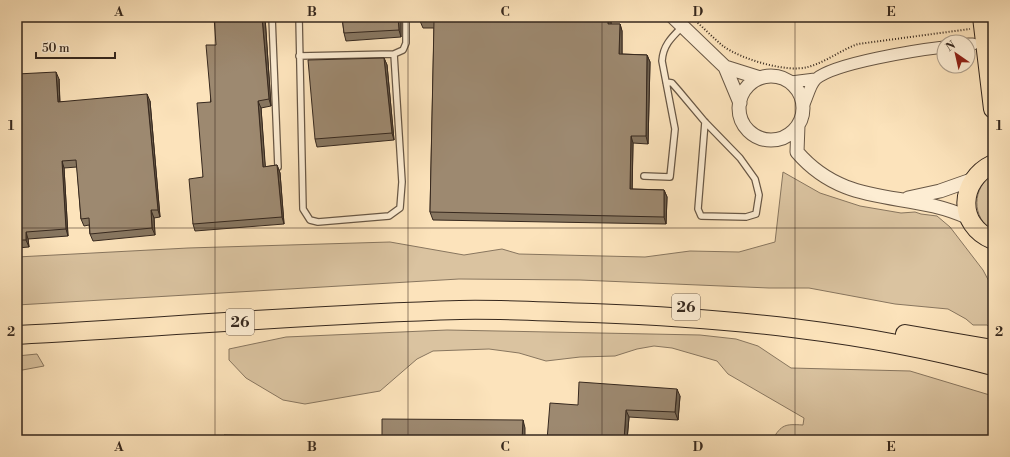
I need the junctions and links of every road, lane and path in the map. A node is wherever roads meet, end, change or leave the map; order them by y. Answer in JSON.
{"nodes":[{"id":1,"x":272,"y":17,"type":"edge"},
{"id":2,"x":299,"y":17,"type":"edge"},
{"id":3,"x":406,"y":17,"type":"edge"},
{"id":4,"x":673,"y":17,"type":"edge"},
{"id":5,"x":990,"y":17,"type":"edge"},
{"id":6,"x":687,"y":22,"type":"edge"},
{"id":7,"x":976,"y":23,"type":"edge"},
{"id":8,"x":936,"y":48,"type":"edge"},
{"id":9,"x":993,"y":49,"type":"edge"},
{"id":10,"x":394,"y":54,"type":"junction"},
{"id":11,"x":299,"y":56,"type":"junction"},
{"id":12,"x":725,"y":67,"type":"junction"},
{"id":13,"x":760,"y":78,"type":"junction"},
{"id":14,"x":815,"y":79,"type":"junction"},
{"id":15,"x":666,"y":82,"type":"junction"},
{"id":16,"x":791,"y":82,"type":"junction"},
{"id":17,"x":740,"y":103,"type":"junction"},
{"id":18,"x":804,"y":106,"type":"junction"},
{"id":19,"x":993,"y":109,"type":"edge"},
{"id":20,"x":705,"y":122,"type":"junction"},
{"id":21,"x":798,"y":125,"type":"junction"},
{"id":22,"x":767,"y":140,"type":"junction"},
{"id":23,"x":797,"y":152,"type":"junction"},
{"id":24,"x":993,"y":163,"type":"edge"},
{"id":25,"x":278,"y":167,"type":"edge"},
{"id":26,"x":644,"y":176,"type":"dead end"},
{"id":27,"x":974,"y":179,"type":"junction"},
{"id":28,"x":900,"y":200,"type":"junction"},
{"id":29,"x":969,"y":218,"type":"junction"},
{"id":30,"x":987,"y":237,"type":"edge"},
{"id":31,"x":993,"y":254,"type":"edge"},
{"id":32,"x":17,"y":326,"type":"edge"},
{"id":33,"x":17,"y":336,"type":"edge"},
{"id":34,"x":993,"y":349,"type":"edge"},
{"id":35,"x":993,"y":366,"type":"edge"}],
"edges":[{"from":1,"to":25,"type":"lane"},
{"from":2,"to":11,"type":"lane"},
{"from":3,"to":10,"type":"lane"},
{"from":4,"to":6,"type":"street"},
{"from":5,"to":9,"type":"highway"},
{"from":6,"to":7,"type":"path"},
{"from":6,"to":12,"type":"street"},
{"from":6,"to":15,"type":"lane"},
{"from":7,"to":19,"type":"highway"},
{"from":8,"to":14,"type":"street"},
{"from":10,"to":11,"type":"lane"},
{"from":10,"to":11,"type":"lane"},
{"from":12,"to":13,"type":"street"},
{"from":12,"to":17,"type":"street"},
{"from":13,"to":16,"type":"street"},
{"from":13,"to":17,"type":"street"},
{"from":14,"to":16,"type":"street"},
{"from":14,"to":18,"type":"street"},
{"from":15,"to":20,"type":"lane"},
{"from":15,"to":26,"type":"lane"},
{"from":16,"to":18,"type":"street"},
{"from":17,"to":22,"type":"street"},
{"from":18,"to":21,"type":"street"},
{"from":20,"to":20,"type":"lane"},
{"from":21,"to":22,"type":"street"},
{"from":21,"to":23,"type":"street"},
{"from":22,"to":23,"type":"street"},
{"from":23,"to":28,"type":"street"},
{"from":24,"to":27,"type":"highway"},
{"from":27,"to":28,"type":"street"},
{"from":27,"to":29,"type":"highway"},
{"from":28,"to":29,"type":"street"},
{"from":29,"to":30,"type":"highway"},
{"from":30,"to":31,"type":"highway"},
{"from":32,"to":34,"type":"highway","number":"26"},
{"from":33,"to":35,"type":"highway","number":"26"}]}
